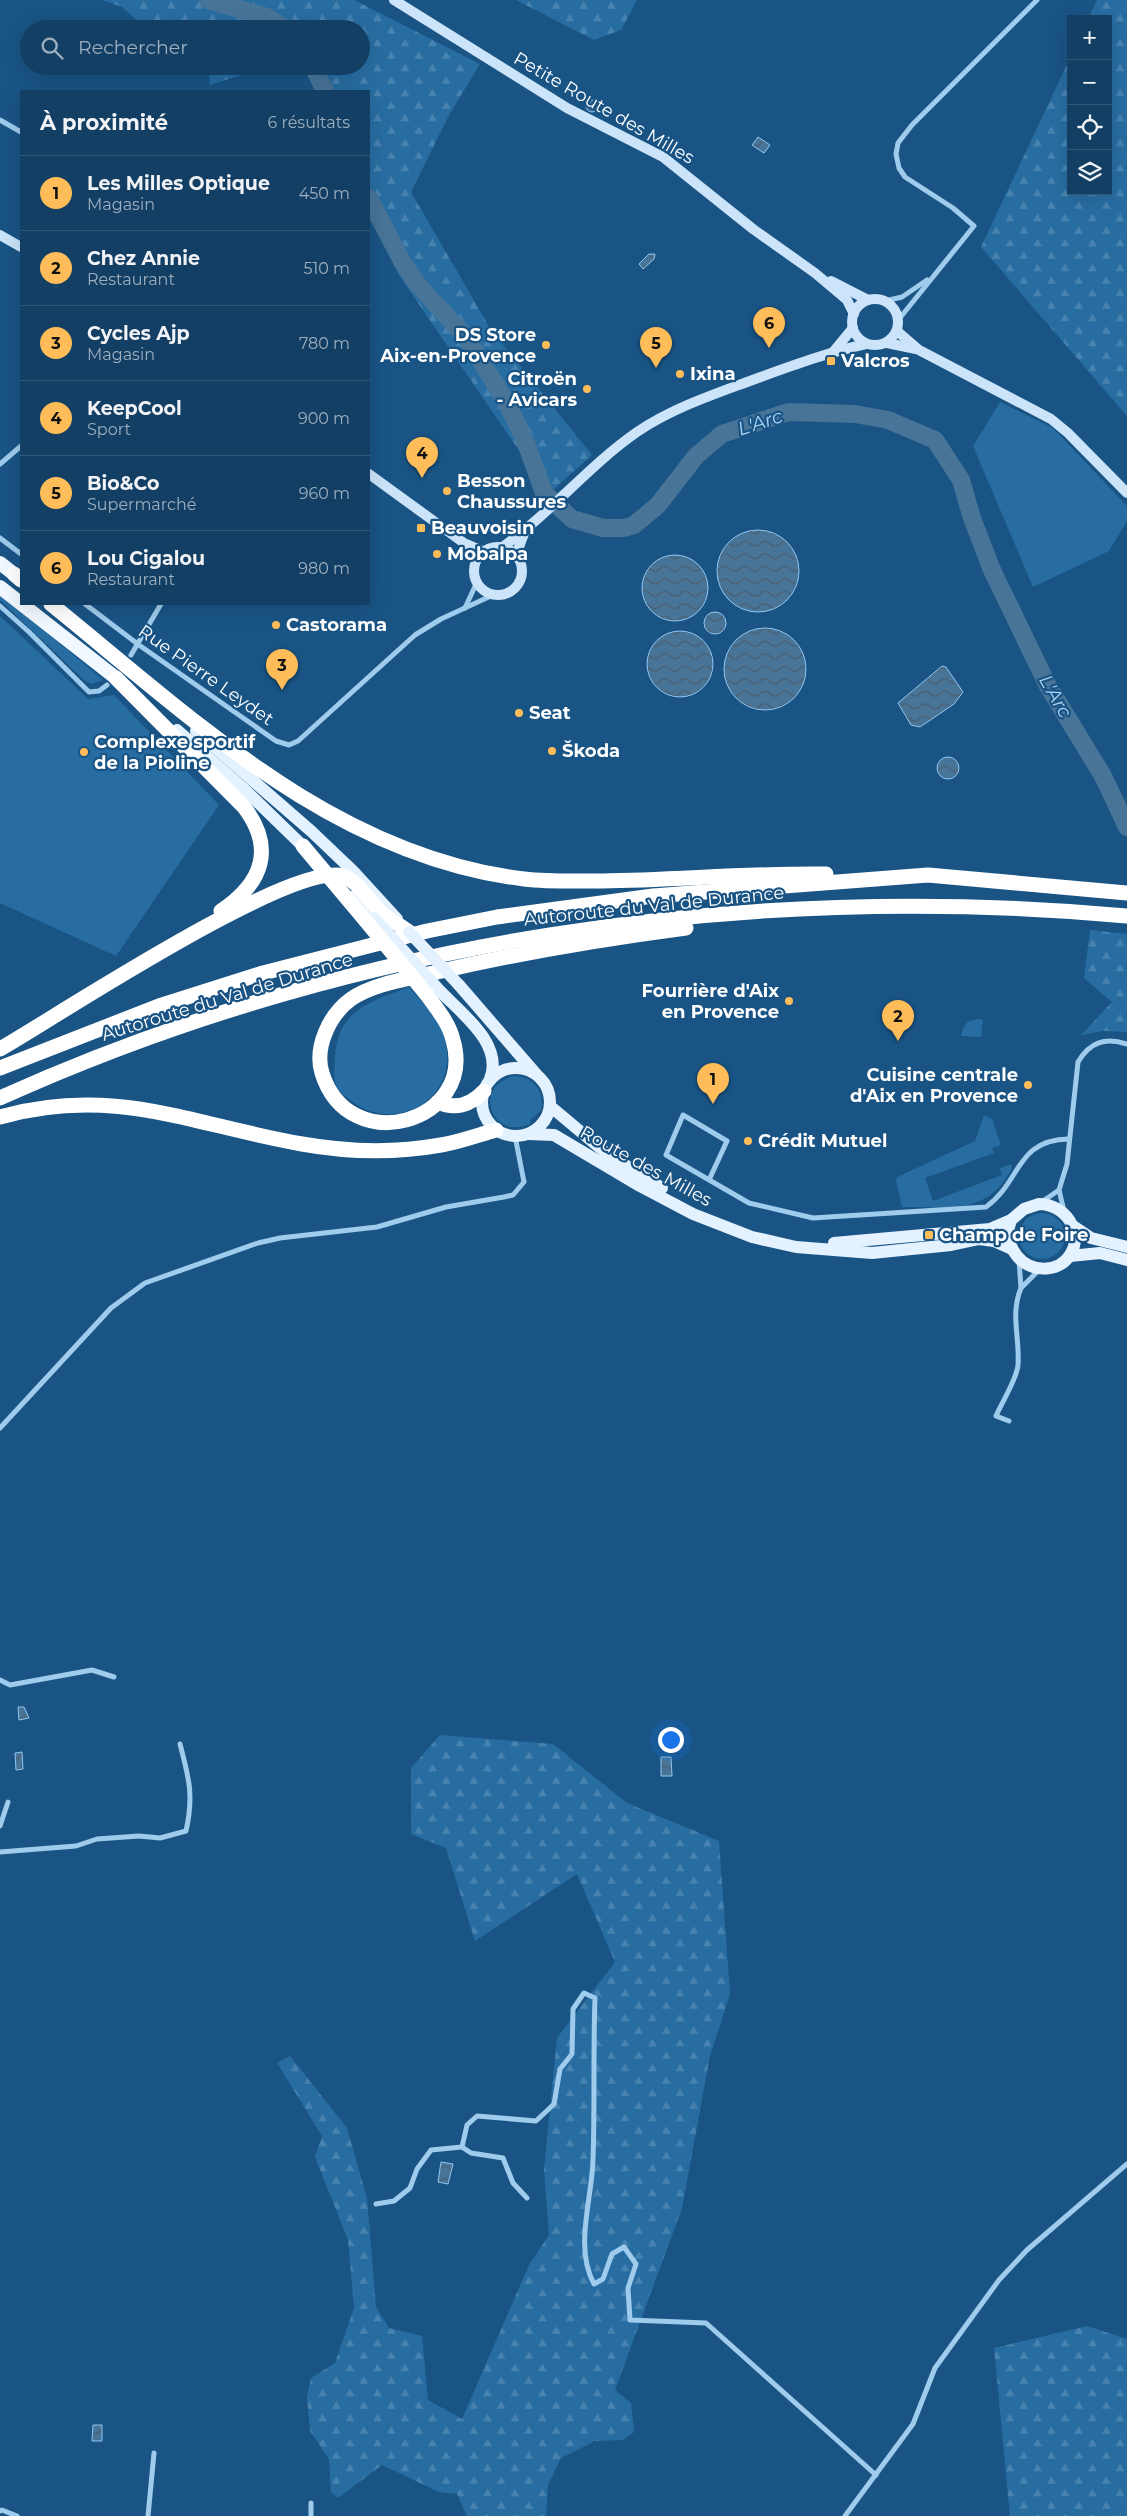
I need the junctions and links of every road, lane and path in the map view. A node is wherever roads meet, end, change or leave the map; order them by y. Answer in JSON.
{"nodes":[{"id":1,"x":394,"y":0,"type":"edge"},
{"id":2,"x":1037,"y":0,"type":"edge"},
{"id":3,"x":0,"y":120,"type":"edge"},
{"id":4,"x":20,"y":131,"type":"edge"},
{"id":5,"x":0,"y":235,"type":"edge"},
{"id":6,"x":20,"y":245,"type":"edge"},
{"id":7,"x":815,"y":273,"type":"junction"},
{"id":8,"x":934,"y":275,"type":"junction"},
{"id":9,"x":868,"y":300,"type":"junction"},
{"id":10,"x":885,"y":301,"type":"junction"},
{"id":11,"x":854,"y":314,"type":"junction"},
{"id":12,"x":899,"y":319,"type":"junction"},
{"id":13,"x":853,"y":328,"type":"junction"},
{"id":14,"x":897,"y":331,"type":"junction"},
{"id":15,"x":887,"y":342,"type":"junction"},
{"id":16,"x":866,"y":344,"type":"junction"},
{"id":17,"x":919,"y":350,"type":"junction"},
{"id":18,"x":834,"y":351,"type":"junction"},
{"id":19,"x":20,"y":447,"type":"edge"},
{"id":20,"x":0,"y":464,"type":"edge"},
{"id":21,"x":370,"y":475,"type":"edge"},
{"id":22,"x":1127,"y":493,"type":"edge"},
{"id":23,"x":527,"y":529,"type":"junction"},
{"id":24,"x":0,"y":538,"type":"edge"},
{"id":25,"x":464,"y":543,"type":"junction"},
{"id":26,"x":501,"y":548,"type":"junction"},
{"id":27,"x":484,"y":552,"type":"junction"},
{"id":28,"x":20,"y":553,"type":"edge"},
{"id":29,"x":518,"y":558,"type":"junction"},
{"id":30,"x":0,"y":563,"type":"edge"},
{"id":31,"x":475,"y":566,"type":"junction"},
{"id":32,"x":19,"y":578,"type":"edge"},
{"id":33,"x":477,"y":582,"type":"junction"},
{"id":34,"x":0,"y":587,"type":"edge"},
{"id":35,"x":493,"y":595,"type":"junction"},
{"id":36,"x":20,"y":604,"type":"edge"},
{"id":37,"x":21,"y":605,"type":"edge"},
{"id":38,"x":51,"y":605,"type":"edge"},
{"id":39,"x":51,"y":605,"type":"edge"},
{"id":40,"x":86,"y":605,"type":"edge"},
{"id":41,"x":160,"y":605,"type":"edge"},
{"id":42,"x":0,"y":606,"type":"edge"},
{"id":43,"x":464,"y":609,"type":"junction"},
{"id":44,"x":139,"y":645,"type":"junction"},
{"id":45,"x":131,"y":655,"type":"dead end"},
{"id":46,"x":111,"y":682,"type":"junction"},
{"id":47,"x":303,"y":846,"type":"joint"},
{"id":48,"x":331,"y":875,"type":"junction"},
{"id":49,"x":928,"y":875,"type":"junction"},
{"id":50,"x":1127,"y":892,"type":"edge"},
{"id":51,"x":876,"y":907,"type":"junction"},
{"id":52,"x":378,"y":916,"type":"junction"},
{"id":53,"x":1127,"y":916,"type":"edge"},
{"id":54,"x":409,"y":932,"type":"joint"},
{"id":55,"x":162,"y":950,"type":"junction"},
{"id":56,"x":433,"y":993,"type":"junction"},
{"id":57,"x":1127,"y":1044,"type":"edge"},
{"id":58,"x":0,"y":1049,"type":"edge"},
{"id":59,"x":0,"y":1068,"type":"edge"},
{"id":60,"x":538,"y":1076,"type":"junction"},
{"id":61,"x":487,"y":1085,"type":"junction"},
{"id":62,"x":0,"y":1098,"type":"edge"},
{"id":63,"x":438,"y":1102,"type":"junction"},
{"id":64,"x":550,"y":1106,"type":"junction"},
{"id":65,"x":0,"y":1116,"type":"edge"},
{"id":66,"x":496,"y":1130,"type":"junction"},
{"id":67,"x":528,"y":1134,"type":"junction"},
{"id":68,"x":515,"y":1136,"type":"junction"},
{"id":69,"x":1069,"y":1140,"type":"junction"},
{"id":70,"x":708,"y":1180,"type":"junction"},
{"id":71,"x":1059,"y":1190,"type":"junction"},
{"id":72,"x":1039,"y":1204,"type":"junction"},
{"id":73,"x":1065,"y":1214,"type":"junction"},
{"id":74,"x":1011,"y":1220,"type":"junction"},
{"id":75,"x":1073,"y":1226,"type":"junction"},
{"id":76,"x":1127,"y":1247,"type":"edge"},
{"id":77,"x":1013,"y":1250,"type":"junction"},
{"id":78,"x":1070,"y":1256,"type":"junction"},
{"id":79,"x":1127,"y":1260,"type":"edge"},
{"id":80,"x":1039,"y":1269,"type":"junction"},
{"id":81,"x":1021,"y":1288,"type":"junction"},
{"id":82,"x":1010,"y":1421,"type":"dead end"},
{"id":83,"x":0,"y":1428,"type":"edge"},
{"id":84,"x":114,"y":1677,"type":"dead end"},
{"id":85,"x":0,"y":1680,"type":"edge"},
{"id":86,"x":180,"y":1744,"type":"dead end"},
{"id":87,"x":8,"y":1802,"type":"dead end"},
{"id":88,"x":0,"y":1826,"type":"edge"},
{"id":89,"x":0,"y":1852,"type":"edge"},
{"id":90,"x":462,"y":2147,"type":"junction"},
{"id":91,"x":1127,"y":2164,"type":"edge"},
{"id":92,"x":527,"y":2198,"type":"dead end"},
{"id":93,"x":376,"y":2204,"type":"dead end"},
{"id":94,"x":154,"y":2453,"type":"dead end"},
{"id":95,"x":876,"y":2475,"type":"junction"},
{"id":96,"x":310,"y":2503,"type":"dead end"},
{"id":97,"x":0,"y":2511,"type":"edge"},
{"id":98,"x":17,"y":2516,"type":"edge"},
{"id":99,"x":148,"y":2516,"type":"edge"},
{"id":100,"x":311,"y":2516,"type":"edge"},
{"id":101,"x":845,"y":2516,"type":"edge"}],
"edges":[{"from":1,"to":7,"type":"main road","name":"Petite Route des Milles"},
{"from":2,"to":8,"type":"street"},
{"from":3,"to":4,"type":"street"},
{"from":5,"to":6,"type":"main road"},
{"from":7,"to":9,"type":"main road","name":"Petite Route des Milles"},
{"from":7,"to":11,"type":"main road","name":"Petite Route des Milles"},
{"from":8,"to":10,"type":"street"},
{"from":8,"to":12,"type":"street"},
{"from":9,"to":10,"type":"main road"},
{"from":9,"to":11,"type":"main road"},
{"from":10,"to":12,"type":"main road"},
{"from":11,"to":13,"type":"main road"},
{"from":12,"to":14,"type":"main road"},
{"from":13,"to":16,"type":"main road"},
{"from":13,"to":18,"type":"main road"},
{"from":14,"to":15,"type":"main road"},
{"from":14,"to":17,"type":"main road"},
{"from":15,"to":16,"type":"main road"},
{"from":15,"to":17,"type":"main road"},
{"from":16,"to":18,"type":"main road"},
{"from":17,"to":22,"type":"main road"},
{"from":18,"to":23,"type":"main road"},
{"from":19,"to":20,"type":"street"},
{"from":21,"to":25,"type":"main road"},
{"from":23,"to":26,"type":"main road"},
{"from":23,"to":29,"type":"main road"},
{"from":24,"to":28,"type":"street"},
{"from":25,"to":27,"type":"main road"},
{"from":25,"to":31,"type":"main road"},
{"from":26,"to":27,"type":"main road"},
{"from":26,"to":29,"type":"main road"},
{"from":27,"to":31,"type":"main road"},
{"from":29,"to":35,"type":"main road"},
{"from":30,"to":32,"type":"highway"},
{"from":31,"to":33,"type":"main road"},
{"from":33,"to":35,"type":"main road"},
{"from":33,"to":43,"type":"street"},
{"from":34,"to":36,"type":"highway"},
{"from":35,"to":43,"type":"street"},
{"from":37,"to":46,"type":"highway"},
{"from":38,"to":49,"type":"highway"},
{"from":39,"to":52,"type":"main road"},
{"from":40,"to":44,"type":"street","name":"Rue Pierre Leydet"},
{"from":41,"to":44,"type":"street"},
{"from":42,"to":46,"type":"street"},
{"from":43,"to":44,"type":"street","name":"Rue Pierre Leydet"},
{"from":44,"to":45,"type":"street"},
{"from":46,"to":47,"type":"main road"},
{"from":46,"to":55,"type":"highway"},
{"from":47,"to":48,"type":"highway"},
{"from":48,"to":52,"type":"highway"},
{"from":48,"to":55,"type":"highway"},
{"from":49,"to":50,"type":"highway","name":"Autoroute du Val de Durance"},
{"from":49,"to":59,"type":"highway","name":"Autoroute du Val de Durance"},
{"from":51,"to":53,"type":"highway","name":"Autoroute du Val de Durance"},
{"from":51,"to":62,"type":"highway","name":"Autoroute du Val de Durance"},
{"from":51,"to":63,"type":"highway"},
{"from":52,"to":54,"type":"highway"},
{"from":52,"to":56,"type":"highway","bridge":true},
{"from":54,"to":60,"type":"main road","bridge":true},
{"from":55,"to":58,"type":"highway"},
{"from":56,"to":61,"type":"main road"},
{"from":56,"to":63,"type":"highway"},
{"from":57,"to":69,"type":"street"},
{"from":60,"to":61,"type":"main road"},
{"from":60,"to":64,"type":"main road"},
{"from":61,"to":63,"type":"highway"},
{"from":61,"to":66,"type":"main road"},
{"from":64,"to":67,"type":"main road"},
{"from":64,"to":74,"type":"main road","name":"Route des Milles"},
{"from":65,"to":66,"type":"highway"},
{"from":66,"to":68,"type":"main road"},
{"from":67,"to":68,"type":"main road"},
{"from":67,"to":77,"type":"main road","name":"Route des Milles"},
{"from":68,"to":83,"type":"street"},
{"from":69,"to":70,"type":"street"},
{"from":69,"to":71,"type":"street"},
{"from":70,"to":70,"type":"street"},
{"from":71,"to":72,"type":"street"},
{"from":71,"to":73,"type":"street"},
{"from":72,"to":73,"type":"main road"},
{"from":72,"to":74,"type":"main road"},
{"from":73,"to":75,"type":"main road"},
{"from":74,"to":77,"type":"main road"},
{"from":75,"to":76,"type":"main road"},
{"from":75,"to":78,"type":"main road"},
{"from":77,"to":80,"type":"main road"},
{"from":77,"to":81,"type":"street"},
{"from":78,"to":79,"type":"main road"},
{"from":78,"to":80,"type":"main road"},
{"from":80,"to":81,"type":"street"},
{"from":81,"to":82,"type":"street"},
{"from":84,"to":85,"type":"street"},
{"from":86,"to":89,"type":"street"},
{"from":87,"to":88,"type":"street"},
{"from":90,"to":92,"type":"street"},
{"from":90,"to":93,"type":"street"},
{"from":90,"to":95,"type":"street"},
{"from":91,"to":95,"type":"street"},
{"from":94,"to":99,"type":"street"},
{"from":95,"to":101,"type":"street"},
{"from":96,"to":100,"type":"street"},
{"from":97,"to":98,"type":"street"}]}
